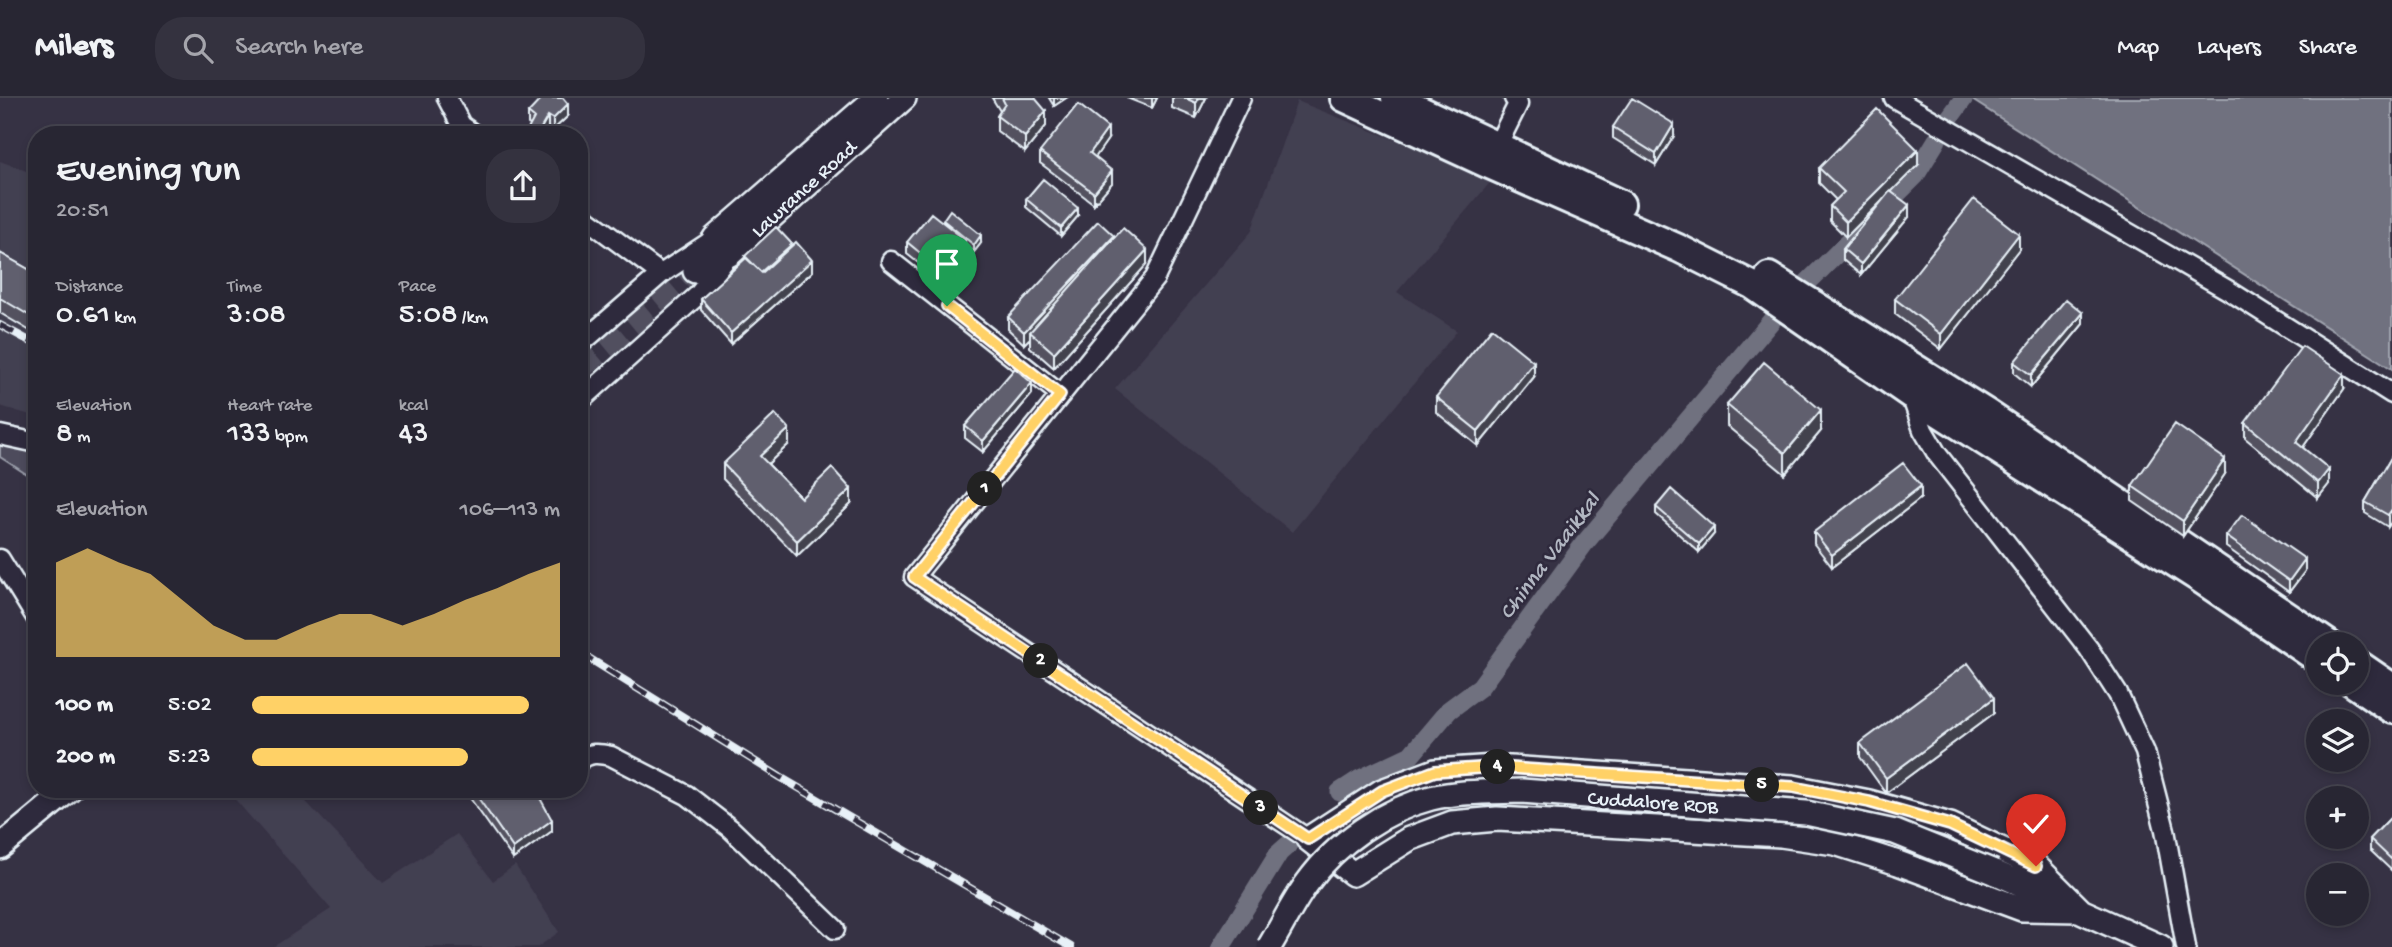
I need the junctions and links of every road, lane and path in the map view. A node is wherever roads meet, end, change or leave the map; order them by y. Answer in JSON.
{"nodes":[{"id":1,"x":447,"y":98,"type":"edge"},
{"id":2,"x":876,"y":98,"type":"edge"},
{"id":3,"x":904,"y":98,"type":"edge"},
{"id":4,"x":1241,"y":98,"type":"edge"},
{"id":5,"x":1345,"y":98,"type":"edge"},
{"id":6,"x":1395,"y":98,"type":"edge"},
{"id":7,"x":1514,"y":98,"type":"edge"},
{"id":8,"x":1894,"y":98,"type":"edge"},
{"id":9,"x":462,"y":126,"type":"edge"},
{"id":10,"x":1497,"y":146,"type":"junction"},
{"id":11,"x":588,"y":220,"type":"edge"},
{"id":12,"x":722,"y":246,"type":"junction"},
{"id":13,"x":891,"y":261,"type":"dead end"},
{"id":14,"x":693,"y":272,"type":"tunnel mouth"},
{"id":15,"x":661,"y":274,"type":"junction"},
{"id":16,"x":588,"y":337,"type":"edge"},
{"id":17,"x":588,"y":394,"type":"edge"},
{"id":18,"x":2392,"y":394,"type":"edge"},
{"id":19,"x":1060,"y":395,"type":"junction"},
{"id":20,"x":1911,"y":395,"type":"junction"},
{"id":21,"x":0,"y":435,"type":"edge"},
{"id":22,"x":28,"y":441,"type":"edge"},
{"id":23,"x":0,"y":559,"type":"edge"},
{"id":24,"x":28,"y":604,"type":"edge"},
{"id":25,"x":2312,"y":632,"type":"edge"},
{"id":26,"x":2306,"y":651,"type":"edge"},
{"id":27,"x":2369,"y":671,"type":"edge"},
{"id":28,"x":2392,"y":687,"type":"edge"},
{"id":29,"x":2369,"y":694,"type":"edge"},
{"id":30,"x":2392,"y":710,"type":"edge"},
{"id":31,"x":588,"y":755,"type":"edge"},
{"id":32,"x":58,"y":798,"type":"edge"},
{"id":33,"x":1308,"y":839,"type":"junction"},
{"id":34,"x":0,"y":847,"type":"edge"},
{"id":35,"x":2080,"y":909,"type":"junction"},
{"id":36,"x":835,"y":929,"type":"dead end"},
{"id":37,"x":1269,"y":947,"type":"edge"},
{"id":38,"x":2161,"y":947,"type":"edge"},
{"id":39,"x":2186,"y":947,"type":"edge"}],
"edges":[{"from":1,"to":9,"type":"street"},
{"from":2,"to":12,"type":"main road","name":"Lawrance Road"},
{"from":3,"to":12,"type":"main road","name":"Lawrance Road"},
{"from":4,"to":19,"type":"street"},
{"from":5,"to":20,"type":"highway"},
{"from":6,"to":10,"type":"highway"},
{"from":7,"to":10,"type":"street"},
{"from":8,"to":18,"type":"street"},
{"from":10,"to":25,"type":"highway"},
{"from":11,"to":15,"type":"street"},
{"from":12,"to":14,"type":"main road","name":"Lawrance Road"},
{"from":12,"to":15,"type":"street"},
{"from":12,"to":17,"type":"street"},
{"from":13,"to":19,"type":"street"},
{"from":15,"to":16,"type":"street"},
{"from":19,"to":33,"type":"street"},
{"from":20,"to":26,"type":"highway"},
{"from":20,"to":39,"type":"street"},
{"from":21,"to":22,"type":"street"},
{"from":23,"to":24,"type":"street"},
{"from":27,"to":28,"type":"highway"},
{"from":29,"to":30,"type":"highway"},
{"from":31,"to":36,"type":"street"},
{"from":32,"to":34,"type":"main road"},
{"from":33,"to":35,"type":"main road"},
{"from":33,"to":35,"type":"main road"},
{"from":35,"to":37,"type":"main road","name":"Cuddalore ROB","bridge":true},
{"from":35,"to":38,"type":"main road","name":"Cuddalore ROB"}]}
